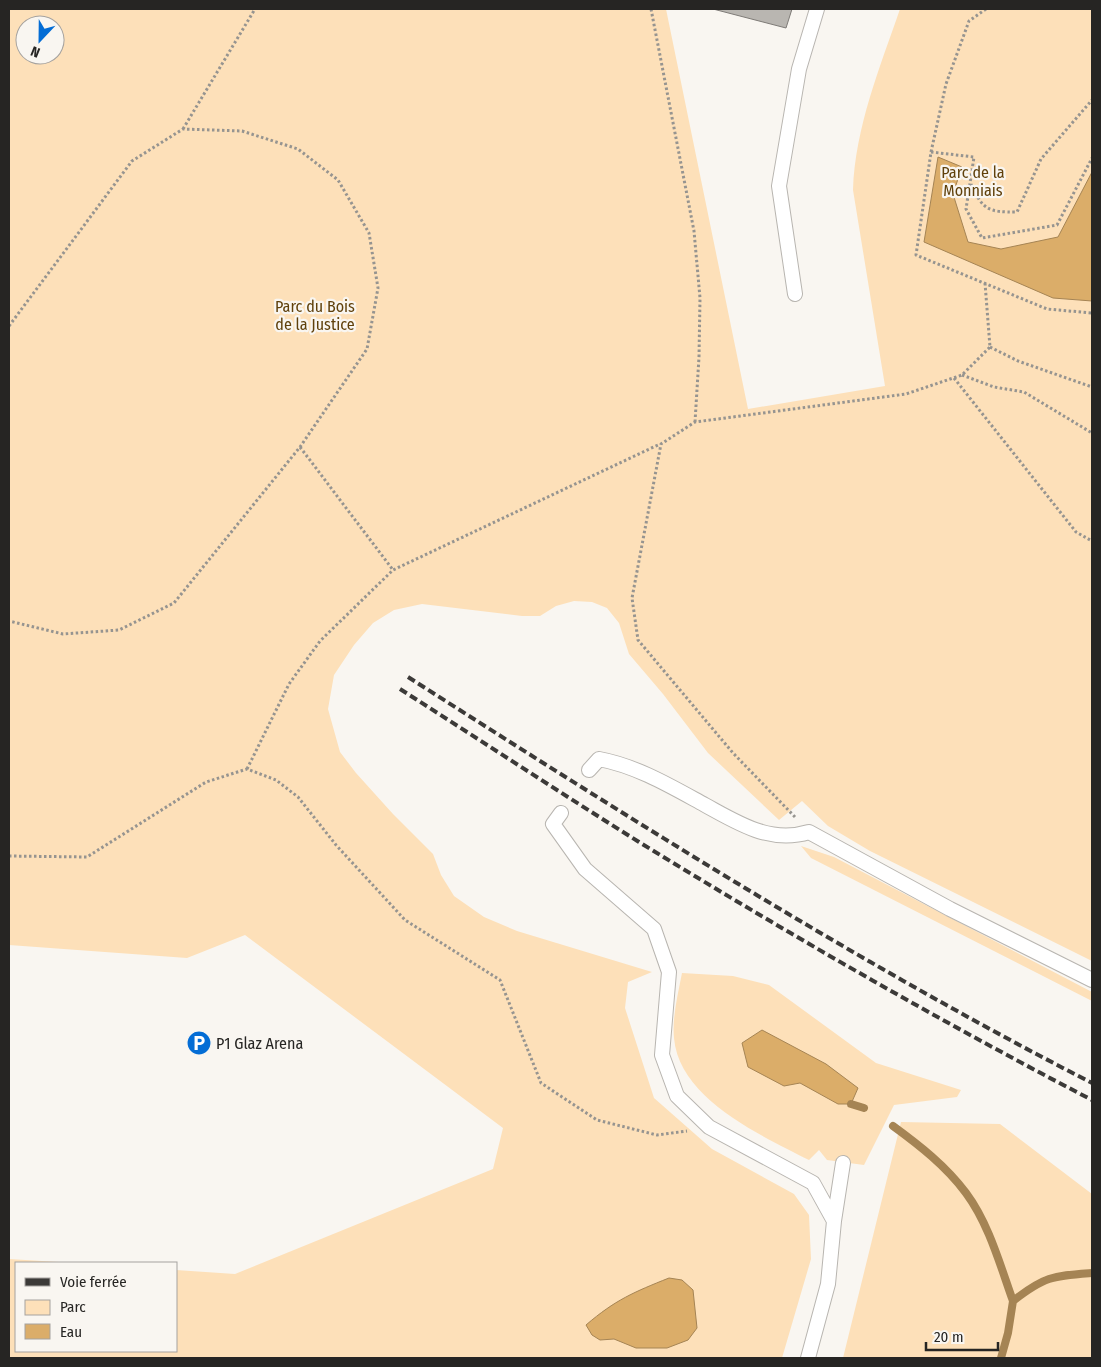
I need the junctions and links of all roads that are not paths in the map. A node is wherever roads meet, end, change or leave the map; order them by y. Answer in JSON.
{"nodes":[{"id":1,"x":817,"y":9,"type":"edge"},
{"id":2,"x":795,"y":294,"type":"dead end"},
{"id":3,"x":589,"y":770,"type":"dead end"},
{"id":4,"x":561,"y":814,"type":"dead end"},
{"id":5,"x":1092,"y":980,"type":"edge"},
{"id":6,"x":843,"y":1163,"type":"dead end"},
{"id":7,"x":834,"y":1221,"type":"junction"},
{"id":8,"x":808,"y":1358,"type":"edge"}],
"edges":[{"from":1,"to":2,"type":"lane"},
{"from":3,"to":5,"type":"lane"},
{"from":4,"to":7,"type":"lane"},
{"from":6,"to":7,"type":"lane"},
{"from":7,"to":8,"type":"lane"}]}
